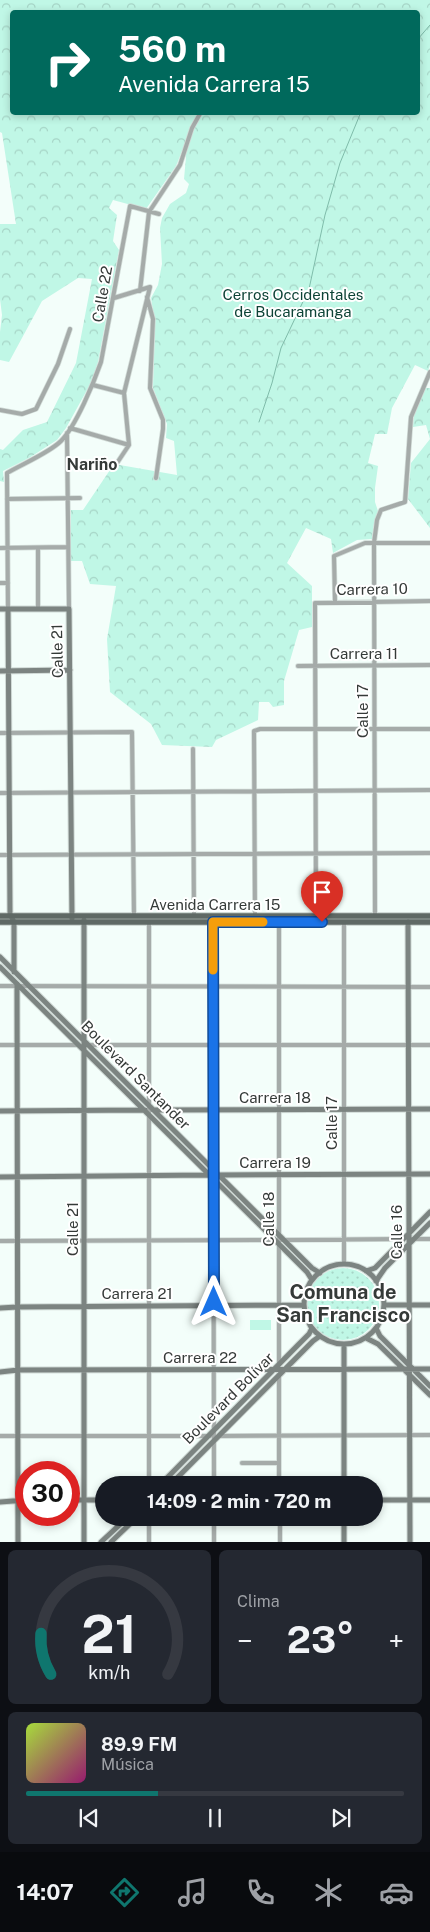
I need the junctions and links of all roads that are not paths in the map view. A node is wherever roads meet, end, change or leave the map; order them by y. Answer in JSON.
{"nodes":[{"id":1,"x":199,"y":115,"type":"edge"},
{"id":2,"x":149,"y":212,"type":"junction"},
{"id":3,"x":159,"y":214,"type":"dead end"},
{"id":4,"x":140,"y":290,"type":"junction"},
{"id":5,"x":114,"y":298,"type":"junction"},
{"id":6,"x":148,"y":298,"type":"junction"},
{"id":7,"x":70,"y":329,"type":"dead end"},
{"id":8,"x":430,"y":372,"type":"edge"},
{"id":9,"x":93,"y":385,"type":"junction"},
{"id":10,"x":124,"y":393,"type":"junction"},
{"id":11,"x":0,"y":410,"type":"edge"},
{"id":12,"x":68,"y":431,"type":"junction"},
{"id":13,"x":129,"y":445,"type":"junction"},
{"id":14,"x":117,"y":463,"type":"dead end"},
{"id":15,"x":156,"y":478,"type":"dead end"},
{"id":16,"x":68,"y":498,"type":"junction"},
{"id":17,"x":80,"y":498,"type":"dead end"},
{"id":18,"x":7,"y":500,"type":"junction"},
{"id":19,"x":0,"y":515,"type":"edge"},
{"id":20,"x":7,"y":515,"type":"junction"},
{"id":21,"x":374,"y":543,"type":"junction"},
{"id":22,"x":430,"y":543,"type":"edge"},
{"id":23,"x":68,"y":547,"type":"junction"},
{"id":24,"x":0,"y":548,"type":"edge"},
{"id":25,"x":7,"y":548,"type":"junction"},
{"id":26,"x":38,"y":548,"type":"junction"},
{"id":27,"x":0,"y":583,"type":"edge"},
{"id":28,"x":8,"y":583,"type":"junction"},
{"id":29,"x":430,"y":601,"type":"edge"},
{"id":30,"x":335,"y":602,"type":"junction"},
{"id":31,"x":374,"y":602,"type":"junction"},
{"id":32,"x":0,"y":609,"type":"edge"},
{"id":33,"x":8,"y":609,"type":"junction"},
{"id":34,"x":38,"y":609,"type":"junction"},
{"id":35,"x":69,"y":609,"type":"junction"},
{"id":36,"x":374,"y":665,"type":"junction"},
{"id":37,"x":430,"y":665,"type":"edge"},
{"id":38,"x":298,"y":666,"type":"dead end"},
{"id":39,"x":315,"y":666,"type":"junction"},
{"id":40,"x":70,"y":670,"type":"junction"},
{"id":41,"x":0,"y":671,"type":"edge"},
{"id":42,"x":8,"y":671,"type":"junction"},
{"id":43,"x":315,"y":728,"type":"junction"},
{"id":44,"x":374,"y":728,"type":"junction"},
{"id":45,"x":430,"y":729,"type":"edge"},
{"id":46,"x":70,"y":732,"type":"junction"},
{"id":47,"x":0,"y":733,"type":"edge"},
{"id":48,"x":9,"y":733,"type":"junction"},
{"id":49,"x":194,"y":749,"type":"dead end"},
{"id":50,"x":316,"y":790,"type":"junction"},
{"id":51,"x":375,"y":790,"type":"junction"},
{"id":52,"x":430,"y":790,"type":"edge"},
{"id":53,"x":254,"y":791,"type":"junction"},
{"id":54,"x":133,"y":792,"type":"junction"},
{"id":55,"x":194,"y":792,"type":"junction"},
{"id":56,"x":0,"y":793,"type":"edge"},
{"id":57,"x":9,"y":793,"type":"junction"},
{"id":58,"x":71,"y":793,"type":"junction"},
{"id":59,"x":194,"y":853,"type":"junction"},
{"id":60,"x":255,"y":853,"type":"junction"},
{"id":61,"x":316,"y":853,"type":"junction"},
{"id":62,"x":375,"y":853,"type":"junction"},
{"id":63,"x":430,"y":853,"type":"edge"},
{"id":64,"x":72,"y":854,"type":"junction"},
{"id":65,"x":133,"y":854,"type":"junction"},
{"id":66,"x":0,"y":855,"type":"edge"},
{"id":67,"x":10,"y":855,"type":"junction"},
{"id":68,"x":0,"y":916,"type":"edge"},
{"id":69,"x":10,"y":916,"type":"junction"},
{"id":70,"x":134,"y":916,"type":"junction"},
{"id":71,"x":194,"y":916,"type":"junction"},
{"id":72,"x":255,"y":916,"type":"junction"},
{"id":73,"x":316,"y":916,"type":"junction"},
{"id":74,"x":375,"y":916,"type":"junction"},
{"id":75,"x":430,"y":916,"type":"edge"},
{"id":76,"x":72,"y":919,"type":"junction"},
{"id":77,"x":84,"y":919,"type":"junction"},
{"id":78,"x":0,"y":922,"type":"edge"},
{"id":79,"x":14,"y":922,"type":"junction"},
{"id":80,"x":149,"y":922,"type":"junction"},
{"id":81,"x":213,"y":922,"type":"junction"},
{"id":82,"x":279,"y":922,"type":"junction"},
{"id":83,"x":344,"y":922,"type":"junction"},
{"id":84,"x":408,"y":922,"type":"junction"},
{"id":85,"x":430,"y":922,"type":"edge"},
{"id":86,"x":0,"y":957,"type":"edge"},
{"id":87,"x":0,"y":967,"type":"edge"},
{"id":88,"x":14,"y":971,"type":"junction"},
{"id":89,"x":17,"y":984,"type":"junction"},
{"id":90,"x":0,"y":986,"type":"edge"},
{"id":91,"x":30,"y":987,"type":"junction"},
{"id":92,"x":84,"y":987,"type":"junction"},
{"id":93,"x":149,"y":987,"type":"junction"},
{"id":94,"x":213,"y":987,"type":"junction"},
{"id":95,"x":279,"y":987,"type":"junction"},
{"id":96,"x":344,"y":987,"type":"junction"},
{"id":97,"x":408,"y":987,"type":"junction"},
{"id":98,"x":430,"y":987,"type":"edge"},
{"id":99,"x":0,"y":1045,"type":"edge"},
{"id":100,"x":17,"y":1045,"type":"junction"},
{"id":101,"x":84,"y":1045,"type":"junction"},
{"id":102,"x":149,"y":1045,"type":"junction"},
{"id":103,"x":213,"y":1045,"type":"junction"},
{"id":104,"x":279,"y":1045,"type":"junction"},
{"id":105,"x":344,"y":1045,"type":"junction"},
{"id":106,"x":408,"y":1045,"type":"junction"},
{"id":107,"x":430,"y":1045,"type":"edge"},
{"id":108,"x":279,"y":1109,"type":"junction"},
{"id":109,"x":344,"y":1109,"type":"junction"},
{"id":110,"x":408,"y":1109,"type":"junction"},
{"id":111,"x":430,"y":1109,"type":"edge"},
{"id":112,"x":149,"y":1110,"type":"junction"},
{"id":113,"x":213,"y":1110,"type":"junction"},
{"id":114,"x":0,"y":1111,"type":"edge"},
{"id":115,"x":17,"y":1111,"type":"junction"},
{"id":116,"x":84,"y":1111,"type":"junction"},
{"id":117,"x":279,"y":1174,"type":"junction"},
{"id":118,"x":344,"y":1174,"type":"junction"},
{"id":119,"x":408,"y":1174,"type":"junction"},
{"id":120,"x":430,"y":1174,"type":"edge"},
{"id":121,"x":84,"y":1175,"type":"junction"},
{"id":122,"x":149,"y":1175,"type":"junction"},
{"id":123,"x":214,"y":1175,"type":"junction"},
{"id":124,"x":17,"y":1176,"type":"junction"},
{"id":125,"x":0,"y":1177,"type":"edge"},
{"id":126,"x":430,"y":1212,"type":"edge"},
{"id":127,"x":430,"y":1223,"type":"edge"},
{"id":128,"x":409,"y":1239,"type":"junction"},
{"id":129,"x":430,"y":1239,"type":"edge"},
{"id":130,"x":18,"y":1240,"type":"junction"},
{"id":131,"x":84,"y":1240,"type":"junction"},
{"id":132,"x":149,"y":1240,"type":"junction"},
{"id":133,"x":214,"y":1240,"type":"junction"},
{"id":134,"x":279,"y":1240,"type":"junction"},
{"id":135,"x":344,"y":1240,"type":"junction"},
{"id":136,"x":0,"y":1241,"type":"edge"},
{"id":137,"x":344,"y":1264,"type":"junction"},
{"id":138,"x":366,"y":1271,"type":"junction"},
{"id":139,"x":320,"y":1273,"type":"junction"},
{"id":140,"x":312,"y":1280,"type":"junction"},
{"id":141,"x":376,"y":1281,"type":"junction"},
{"id":142,"x":384,"y":1304,"type":"junction"},
{"id":143,"x":409,"y":1304,"type":"junction"},
{"id":144,"x":279,"y":1305,"type":"junction"},
{"id":145,"x":304,"y":1305,"type":"junction"},
{"id":146,"x":430,"y":1305,"type":"edge"},
{"id":147,"x":17,"y":1306,"type":"junction"},
{"id":148,"x":84,"y":1306,"type":"junction"},
{"id":149,"x":149,"y":1306,"type":"junction"},
{"id":150,"x":214,"y":1306,"type":"junction"},
{"id":151,"x":0,"y":1308,"type":"edge"},
{"id":152,"x":312,"y":1328,"type":"junction"},
{"id":153,"x":376,"y":1328,"type":"junction"},
{"id":154,"x":320,"y":1336,"type":"junction"},
{"id":155,"x":366,"y":1338,"type":"junction"},
{"id":156,"x":344,"y":1345,"type":"junction"},
{"id":157,"x":278,"y":1368,"type":"junction"},
{"id":158,"x":286,"y":1369,"type":"junction"},
{"id":159,"x":344,"y":1369,"type":"junction"},
{"id":160,"x":18,"y":1370,"type":"junction"},
{"id":161,"x":84,"y":1370,"type":"junction"},
{"id":162,"x":149,"y":1370,"type":"junction"},
{"id":163,"x":214,"y":1370,"type":"junction"},
{"id":164,"x":409,"y":1370,"type":"junction"},
{"id":165,"x":430,"y":1370,"type":"edge"},
{"id":166,"x":0,"y":1372,"type":"edge"},
{"id":167,"x":279,"y":1376,"type":"junction"},
{"id":168,"x":430,"y":1386,"type":"edge"},
{"id":169,"x":430,"y":1395,"type":"edge"},
{"id":170,"x":198,"y":1435,"type":"junction"},
{"id":171,"x":344,"y":1435,"type":"junction"},
{"id":172,"x":409,"y":1435,"type":"junction"},
{"id":173,"x":430,"y":1435,"type":"edge"},
{"id":174,"x":0,"y":1436,"type":"edge"},
{"id":175,"x":18,"y":1436,"type":"junction"},
{"id":176,"x":84,"y":1436,"type":"junction"},
{"id":177,"x":149,"y":1436,"type":"junction"},
{"id":178,"x":214,"y":1436,"type":"junction"},
{"id":179,"x":279,"y":1436,"type":"junction"},
{"id":180,"x":199,"y":1445,"type":"junction"},
{"id":181,"x":18,"y":1461,"type":"edge"},
{"id":182,"x":242,"y":1463,"type":"dead end"},
{"id":183,"x":279,"y":1463,"type":"junction"},
{"id":184,"x":150,"y":1476,"type":"edge"},
{"id":185,"x":169,"y":1476,"type":"edge"},
{"id":186,"x":178,"y":1476,"type":"edge"},
{"id":187,"x":214,"y":1476,"type":"edge"},
{"id":188,"x":279,"y":1476,"type":"edge"},
{"id":189,"x":344,"y":1476,"type":"edge"},
{"id":190,"x":15,"y":1500,"type":"edge"},
{"id":191,"x":80,"y":1500,"type":"edge"},
{"id":192,"x":84,"y":1500,"type":"junction"},
{"id":193,"x":95,"y":1500,"type":"edge"},
{"id":194,"x":383,"y":1500,"type":"edge"},
{"id":195,"x":410,"y":1500,"type":"junction"},
{"id":196,"x":430,"y":1500,"type":"edge"},
{"id":197,"x":0,"y":1502,"type":"edge"},
{"id":198,"x":18,"y":1526,"type":"edge"},
{"id":199,"x":118,"y":1526,"type":"edge"},
{"id":200,"x":128,"y":1526,"type":"edge"},
{"id":201,"x":149,"y":1526,"type":"edge"},
{"id":202,"x":214,"y":1526,"type":"edge"},
{"id":203,"x":280,"y":1526,"type":"edge"},
{"id":204,"x":344,"y":1526,"type":"edge"},
{"id":205,"x":18,"y":1542,"type":"edge"},
{"id":206,"x":84,"y":1542,"type":"edge"},
{"id":207,"x":101,"y":1542,"type":"edge"},
{"id":208,"x":111,"y":1542,"type":"edge"},
{"id":209,"x":149,"y":1542,"type":"edge"},
{"id":210,"x":214,"y":1542,"type":"edge"},
{"id":211,"x":280,"y":1542,"type":"edge"},
{"id":212,"x":344,"y":1542,"type":"edge"},
{"id":213,"x":410,"y":1542,"type":"edge"}],
"edges":[{"from":1,"to":2,"type":"street"},
{"from":2,"to":3,"type":"street"},
{"from":2,"to":4,"type":"street"},
{"from":2,"to":5,"type":"street","name":"Calle 22"},
{"from":4,"to":5,"type":"street"},
{"from":4,"to":6,"type":"street"},
{"from":5,"to":9,"type":"street","name":"Calle 22"},
{"from":6,"to":10,"type":"street"},
{"from":6,"to":15,"type":"street"},
{"from":7,"to":11,"type":"street"},
{"from":8,"to":21,"type":"street","name":"Calle 17"},
{"from":9,"to":10,"type":"street"},
{"from":9,"to":12,"type":"street","name":"Calle 21"},
{"from":10,"to":13,"type":"street"},
{"from":12,"to":13,"type":"street"},
{"from":12,"to":16,"type":"street","name":"Calle 21"},
{"from":12,"to":18,"type":"street"},
{"from":13,"to":14,"type":"street"},
{"from":16,"to":17,"type":"street"},
{"from":16,"to":18,"type":"street"},
{"from":16,"to":23,"type":"street","name":"Calle 21"},
{"from":18,"to":20,"type":"street"},
{"from":19,"to":20,"type":"street"},
{"from":20,"to":25,"type":"street"},
{"from":21,"to":22,"type":"street"},
{"from":21,"to":30,"type":"street"},
{"from":21,"to":31,"type":"street","name":"Calle 17"},
{"from":23,"to":26,"type":"street"},
{"from":23,"to":35,"type":"street","name":"Calle 21"},
{"from":24,"to":25,"type":"street"},
{"from":25,"to":26,"type":"street"},
{"from":25,"to":28,"type":"street"},
{"from":26,"to":34,"type":"street"},
{"from":27,"to":28,"type":"street"},
{"from":28,"to":33,"type":"street"},
{"from":29,"to":31,"type":"street","name":"Carrera 10"},
{"from":30,"to":31,"type":"street","name":"Carrera 10"},
{"from":30,"to":39,"type":"street","name":"Carrera 10"},
{"from":31,"to":36,"type":"street","name":"Calle 17"},
{"from":32,"to":33,"type":"street"},
{"from":33,"to":34,"type":"street"},
{"from":33,"to":42,"type":"street"},
{"from":34,"to":35,"type":"street"},
{"from":35,"to":40,"type":"street","name":"Calle 21"},
{"from":36,"to":37,"type":"street","name":"Carrera 11"},
{"from":36,"to":39,"type":"street","name":"Carrera 11"},
{"from":36,"to":44,"type":"street","name":"Calle 17"},
{"from":38,"to":39,"type":"street","name":"Carrera 11"},
{"from":39,"to":43,"type":"street"},
{"from":40,"to":42,"type":"street"},
{"from":40,"to":46,"type":"street","name":"Calle 21"},
{"from":41,"to":42,"type":"street"},
{"from":42,"to":48,"type":"street"},
{"from":43,"to":44,"type":"street"},
{"from":43,"to":50,"type":"street"},
{"from":43,"to":53,"type":"street"},
{"from":44,"to":45,"type":"street"},
{"from":44,"to":51,"type":"street","name":"Calle 17"},
{"from":46,"to":48,"type":"street"},
{"from":46,"to":54,"type":"street"},
{"from":46,"to":58,"type":"street","name":"Calle 21"},
{"from":47,"to":48,"type":"street"},
{"from":48,"to":57,"type":"street"},
{"from":49,"to":55,"type":"street"},
{"from":50,"to":51,"type":"street"},
{"from":50,"to":53,"type":"street"},
{"from":50,"to":61,"type":"street"},
{"from":51,"to":52,"type":"street"},
{"from":51,"to":62,"type":"street","name":"Calle 17"},
{"from":53,"to":55,"type":"street"},
{"from":53,"to":60,"type":"street"},
{"from":54,"to":55,"type":"street"},
{"from":54,"to":58,"type":"street"},
{"from":54,"to":65,"type":"street"},
{"from":55,"to":59,"type":"street"},
{"from":56,"to":57,"type":"street"},
{"from":57,"to":58,"type":"street"},
{"from":57,"to":67,"type":"street"},
{"from":58,"to":64,"type":"street","name":"Calle 21"},
{"from":59,"to":60,"type":"street"},
{"from":59,"to":65,"type":"street"},
{"from":59,"to":71,"type":"street"},
{"from":60,"to":61,"type":"street"},
{"from":60,"to":72,"type":"street"},
{"from":61,"to":62,"type":"street"},
{"from":61,"to":73,"type":"street"},
{"from":62,"to":63,"type":"street"},
{"from":62,"to":74,"type":"street","name":"Calle 17"},
{"from":64,"to":65,"type":"street"},
{"from":64,"to":67,"type":"street"},
{"from":64,"to":76,"type":"street","name":"Calle 21"},
{"from":65,"to":70,"type":"street"},
{"from":66,"to":67,"type":"street"},
{"from":67,"to":69,"type":"street"},
{"from":68,"to":69,"type":"main road","name":"Avenida Carrera 15"},
{"from":69,"to":76,"type":"main road","name":"Avenida Carrera 15"},
{"from":69,"to":79,"type":"street"},
{"from":70,"to":71,"type":"main road","name":"Avenida Carrera 15"},
{"from":70,"to":77,"type":"main road","name":"Avenida Carrera 15"},
{"from":71,"to":72,"type":"main road","name":"Avenida Carrera 15"},
{"from":72,"to":73,"type":"main road","name":"Avenida Carrera 15"},
{"from":73,"to":74,"type":"main road","name":"Avenida Carrera 15"},
{"from":74,"to":75,"type":"main road","name":"Avenida Carrera 15"},
{"from":76,"to":77,"type":"main road","name":"Avenida Carrera 15"},
{"from":76,"to":79,"type":"main road","name":"Avenida Carrera 15"},
{"from":77,"to":80,"type":"main road","name":"Avenida Carrera 15"},
{"from":77,"to":92,"type":"street","name":"Calle 21"},
{"from":78,"to":79,"type":"main road","name":"Avenida Carrera 15"},
{"from":79,"to":88,"type":"street"},
{"from":80,"to":81,"type":"main road","name":"Avenida Carrera 15"},
{"from":80,"to":93,"type":"street"},
{"from":81,"to":82,"type":"main road","name":"Avenida Carrera 15"},
{"from":81,"to":94,"type":"street"},
{"from":82,"to":83,"type":"main road","name":"Avenida Carrera 15"},
{"from":82,"to":95,"type":"street","name":"Calle 18"},
{"from":83,"to":84,"type":"main road","name":"Avenida Carrera 15"},
{"from":83,"to":96,"type":"street","name":"Calle 17"},
{"from":84,"to":85,"type":"main road","name":"Avenida Carrera 15"},
{"from":84,"to":97,"type":"street","name":"Calle 16"},
{"from":86,"to":88,"type":"street","name":"Boulevard Santander"},
{"from":87,"to":89,"type":"street","name":"Boulevard Santander"},
{"from":88,"to":89,"type":"street"},
{"from":88,"to":91,"type":"street","name":"Boulevard Santander"},
{"from":89,"to":90,"type":"street"},
{"from":89,"to":91,"type":"street"},
{"from":89,"to":100,"type":"street"},
{"from":89,"to":101,"type":"street","name":"Boulevard Santander"},
{"from":91,"to":92,"type":"street"},
{"from":91,"to":101,"type":"street","name":"Boulevard Santander"},
{"from":92,"to":93,"type":"street"},
{"from":92,"to":101,"type":"street","name":"Calle 21"},
{"from":93,"to":94,"type":"street"},
{"from":93,"to":102,"type":"street"},
{"from":94,"to":95,"type":"street"},
{"from":94,"to":103,"type":"street"},
{"from":95,"to":96,"type":"street"},
{"from":95,"to":104,"type":"street","name":"Calle 18"},
{"from":96,"to":97,"type":"street"},
{"from":96,"to":105,"type":"street","name":"Calle 17"},
{"from":97,"to":98,"type":"street"},
{"from":97,"to":106,"type":"street","name":"Calle 16"},
{"from":99,"to":100,"type":"street"},
{"from":100,"to":101,"type":"street"},
{"from":100,"to":115,"type":"street"},
{"from":101,"to":102,"type":"street"},
{"from":101,"to":112,"type":"street","name":"Boulevard Santander"},
{"from":101,"to":116,"type":"street","name":"Calle 21"},
{"from":102,"to":103,"type":"street"},
{"from":102,"to":112,"type":"street"},
{"from":103,"to":104,"type":"street"},
{"from":103,"to":113,"type":"street"},
{"from":104,"to":105,"type":"street"},
{"from":104,"to":108,"type":"street","name":"Calle 18"},
{"from":105,"to":106,"type":"street"},
{"from":105,"to":109,"type":"street","name":"Calle 17"},
{"from":106,"to":107,"type":"street"},
{"from":106,"to":110,"type":"street","name":"Calle 16"},
{"from":108,"to":109,"type":"street","name":"Carrera 18"},
{"from":108,"to":113,"type":"street","name":"Carrera 18"},
{"from":108,"to":117,"type":"street","name":"Calle 18"},
{"from":109,"to":110,"type":"street","name":"Carrera 18"},
{"from":109,"to":118,"type":"street","name":"Calle 17"},
{"from":110,"to":111,"type":"street","name":"Carrera 18"},
{"from":110,"to":119,"type":"street","name":"Calle 16"},
{"from":112,"to":113,"type":"street","name":"Carrera 18"},
{"from":112,"to":116,"type":"street","name":"Carrera 18"},
{"from":112,"to":122,"type":"street"},
{"from":112,"to":123,"type":"street","name":"Boulevard Santander"},
{"from":113,"to":123,"type":"street"},
{"from":114,"to":115,"type":"street","name":"Carrera 18"},
{"from":115,"to":116,"type":"street","name":"Carrera 18"},
{"from":115,"to":124,"type":"street"},
{"from":116,"to":121,"type":"street","name":"Calle 21"},
{"from":117,"to":118,"type":"street","name":"Carrera 19"},
{"from":117,"to":123,"type":"street","name":"Carrera 19"},
{"from":117,"to":134,"type":"street","name":"Calle 18"},
{"from":118,"to":119,"type":"street","name":"Carrera 19"},
{"from":118,"to":135,"type":"street","name":"Calle 17"},
{"from":119,"to":120,"type":"street","name":"Carrera 19"},
{"from":119,"to":128,"type":"street","name":"Calle 16"},
{"from":121,"to":122,"type":"street","name":"Carrera 19"},
{"from":121,"to":124,"type":"street","name":"Carrera 19"},
{"from":121,"to":131,"type":"street","name":"Calle 21"},
{"from":122,"to":123,"type":"street","name":"Carrera 19"},
{"from":122,"to":132,"type":"street"},
{"from":123,"to":133,"type":"street"},
{"from":123,"to":134,"type":"street","name":"Boulevard Santander"},
{"from":124,"to":125,"type":"street","name":"Carrera 19"},
{"from":124,"to":130,"type":"street"},
{"from":126,"to":128,"type":"street"},
{"from":127,"to":128,"type":"street"},
{"from":128,"to":129,"type":"street"},
{"from":128,"to":135,"type":"street"},
{"from":128,"to":138,"type":"street"},
{"from":128,"to":141,"type":"street"},
{"from":128,"to":143,"type":"street","name":"Calle 16"},
{"from":130,"to":131,"type":"street"},
{"from":130,"to":136,"type":"street"},
{"from":130,"to":147,"type":"street"},
{"from":131,"to":132,"type":"street"},
{"from":131,"to":148,"type":"street","name":"Calle 21"},
{"from":132,"to":133,"type":"street"},
{"from":132,"to":149,"type":"street"},
{"from":133,"to":134,"type":"street"},
{"from":133,"to":150,"type":"street"},
{"from":134,"to":135,"type":"street"},
{"from":134,"to":139,"type":"street","name":"Boulevard Santander"},
{"from":134,"to":140,"type":"street","name":"Boulevard Santander"},
{"from":134,"to":144,"type":"street","name":"Calle 18"},
{"from":135,"to":137,"type":"street","name":"Calle 17"},
{"from":137,"to":138,"type":"street"},
{"from":137,"to":139,"type":"street"},
{"from":138,"to":141,"type":"street"},
{"from":139,"to":140,"type":"street"},
{"from":140,"to":145,"type":"street"},
{"from":141,"to":142,"type":"street"},
{"from":142,"to":143,"type":"street"},
{"from":142,"to":153,"type":"street"},
{"from":143,"to":146,"type":"street"},
{"from":143,"to":164,"type":"street","name":"Calle 16"},
{"from":144,"to":145,"type":"street","name":"Carrera 21"},
{"from":144,"to":150,"type":"street","name":"Carrera 21"},
{"from":144,"to":157,"type":"street","name":"Calle 18"},
{"from":145,"to":152,"type":"street"},
{"from":147,"to":148,"type":"street","name":"Carrera 21"},
{"from":147,"to":151,"type":"street","name":"Carrera 21"},
{"from":147,"to":160,"type":"street"},
{"from":148,"to":149,"type":"street","name":"Carrera 21"},
{"from":148,"to":161,"type":"street","name":"Calle 21"},
{"from":149,"to":150,"type":"street","name":"Carrera 21"},
{"from":149,"to":162,"type":"street"},
{"from":150,"to":163,"type":"street"},
{"from":152,"to":154,"type":"street"},
{"from":152,"to":157,"type":"street","name":"Boulevard Bolívar"},
{"from":153,"to":155,"type":"street"},
{"from":153,"to":164,"type":"street"},
{"from":154,"to":156,"type":"street"},
{"from":154,"to":158,"type":"street","name":"Boulevard Bolívar"},
{"from":155,"to":156,"type":"street"},
{"from":155,"to":164,"type":"street"},
{"from":156,"to":159,"type":"street"},
{"from":157,"to":158,"type":"street","name":"Carrera 22"},
{"from":157,"to":163,"type":"street","name":"Carrera 22"},
{"from":157,"to":167,"type":"street","name":"Calle 18"},
{"from":157,"to":178,"type":"street","name":"Boulevard Bolívar"},
{"from":158,"to":159,"type":"street","name":"Carrera 22"},
{"from":158,"to":167,"type":"street","name":"Boulevard Bolívar"},
{"from":159,"to":164,"type":"street","name":"Carrera 22"},
{"from":159,"to":171,"type":"street"},
{"from":160,"to":161,"type":"street","name":"Carrera 22"},
{"from":160,"to":166,"type":"street","name":"Carrera 22"},
{"from":160,"to":175,"type":"street"},
{"from":161,"to":162,"type":"street","name":"Carrera 22"},
{"from":161,"to":176,"type":"street","name":"Calle 21"},
{"from":162,"to":163,"type":"street","name":"Carrera 22"},
{"from":162,"to":177,"type":"street"},
{"from":163,"to":178,"type":"street"},
{"from":164,"to":165,"type":"street","name":"Carrera 22"},
{"from":164,"to":168,"type":"street"},
{"from":164,"to":169,"type":"street"},
{"from":164,"to":172,"type":"street","name":"Calle 16"},
{"from":167,"to":178,"type":"street","name":"Boulevard Bolívar"},
{"from":167,"to":179,"type":"street","name":"Calle 18"},
{"from":170,"to":177,"type":"street"},
{"from":170,"to":178,"type":"street"},
{"from":170,"to":180,"type":"street"},
{"from":171,"to":172,"type":"street"},
{"from":171,"to":179,"type":"street"},
{"from":171,"to":189,"type":"street"},
{"from":172,"to":173,"type":"street"},
{"from":172,"to":195,"type":"street","name":"Calle 16"},
{"from":174,"to":175,"type":"street"},
{"from":175,"to":176,"type":"street"},
{"from":175,"to":181,"type":"street"},
{"from":176,"to":177,"type":"street"},
{"from":176,"to":192,"type":"street","name":"Calle 21"},
{"from":177,"to":184,"type":"street"},
{"from":178,"to":179,"type":"street"},
{"from":178,"to":180,"type":"street","name":"Boulevard Bolívar"},
{"from":178,"to":186,"type":"street","name":"Boulevard Bolívar"},
{"from":178,"to":187,"type":"street"},
{"from":179,"to":183,"type":"street","name":"Calle 18"},
{"from":180,"to":185,"type":"street","name":"Boulevard Bolívar"},
{"from":182,"to":183,"type":"street"},
{"from":183,"to":188,"type":"street","name":"Calle 18"},
{"from":190,"to":197,"type":"street"},
{"from":191,"to":192,"type":"street"},
{"from":192,"to":193,"type":"street"},
{"from":192,"to":206,"type":"street","name":"Calle 21"},
{"from":194,"to":195,"type":"street"},
{"from":195,"to":196,"type":"street"},
{"from":195,"to":213,"type":"street","name":"Calle 16"},
{"from":198,"to":205,"type":"street"},
{"from":199,"to":207,"type":"street"},
{"from":200,"to":208,"type":"street"},
{"from":201,"to":209,"type":"street"},
{"from":202,"to":210,"type":"street"},
{"from":203,"to":211,"type":"street"},
{"from":204,"to":212,"type":"street"}]}
